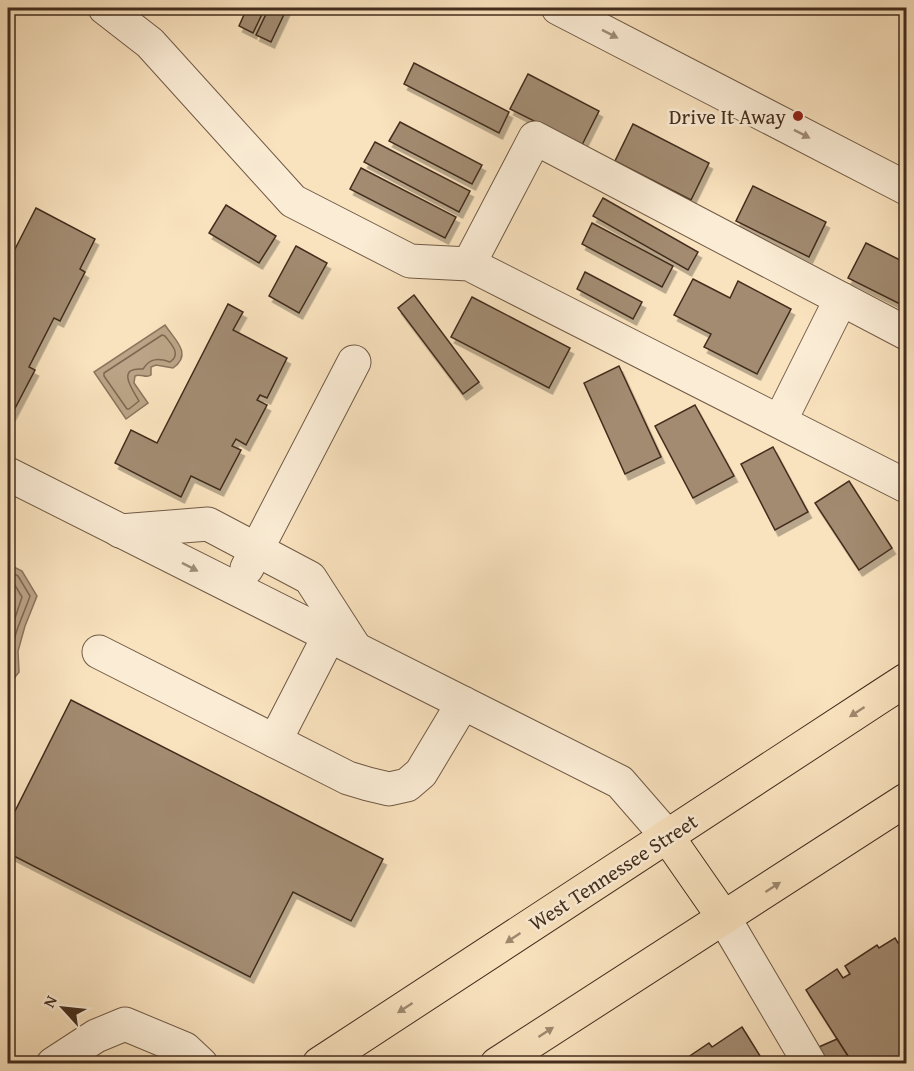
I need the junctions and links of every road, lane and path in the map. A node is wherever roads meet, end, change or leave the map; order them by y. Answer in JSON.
{"nodes":[{"id":1,"x":105,"y":8,"type":"edge"},
{"id":2,"x":558,"y":8,"type":"edge"},
{"id":3,"x":906,"y":189,"type":"edge"},
{"id":4,"x":469,"y":264,"type":"junction"},
{"id":5,"x":841,"y":299,"type":"junction"},
{"id":6,"x":906,"y":333,"type":"edge"},
{"id":7,"x":354,"y":362,"type":"dead end"},
{"id":8,"x":780,"y":422,"type":"junction"},
{"id":9,"x":8,"y":474,"type":"edge"},
{"id":10,"x":906,"y":486,"type":"edge"},
{"id":11,"x":119,"y":531,"type":"junction"},
{"id":12,"x":247,"y":568,"type":"junction"},
{"id":13,"x":338,"y":631,"type":"junction"},
{"id":14,"x":99,"y":652,"type":"dead end"},
{"id":15,"x":906,"y":680,"type":"edge"},
{"id":16,"x":463,"y":703,"type":"junction"},
{"id":17,"x":275,"y":741,"type":"junction"},
{"id":18,"x":906,"y":800,"type":"edge"},
{"id":19,"x":667,"y":836,"type":"junction"},
{"id":20,"x":724,"y":918,"type":"junction"},
{"id":21,"x":65,"y":1060,"type":"edge"},
{"id":22,"x":201,"y":1064,"type":"edge"},
{"id":23,"x":319,"y":1064,"type":"edge"},
{"id":24,"x":497,"y":1064,"type":"edge"},
{"id":25,"x":810,"y":1064,"type":"edge"}],
"edges":[{"from":1,"to":4,"type":"lane"},
{"from":2,"to":3,"type":"lane","one_way":true},
{"from":4,"to":5,"type":"lane"},
{"from":4,"to":8,"type":"lane"},
{"from":5,"to":6,"type":"lane"},
{"from":5,"to":8,"type":"lane"},
{"from":7,"to":12,"type":"lane"},
{"from":8,"to":10,"type":"lane"},
{"from":9,"to":11,"type":"lane"},
{"from":11,"to":12,"type":"lane","one_way":true},
{"from":11,"to":12,"type":"lane"},
{"from":12,"to":13,"type":"lane"},
{"from":12,"to":13,"type":"lane"},
{"from":13,"to":16,"type":"lane"},
{"from":13,"to":17,"type":"lane"},
{"from":14,"to":17,"type":"lane"},
{"from":15,"to":19,"type":"main road","name":"West Tennessee Street","one_way":true},
{"from":16,"to":17,"type":"lane"},
{"from":16,"to":19,"type":"lane"},
{"from":20,"to":18,"type":"main road","one_way":true},
{"from":19,"to":20,"type":"main road"},
{"from":19,"to":23,"type":"main road","name":"West Tennessee Street","one_way":true},
{"from":24,"to":20,"type":"main road","one_way":true},
{"from":20,"to":25,"type":"lane"},
{"from":21,"to":22,"type":"lane"}]}
